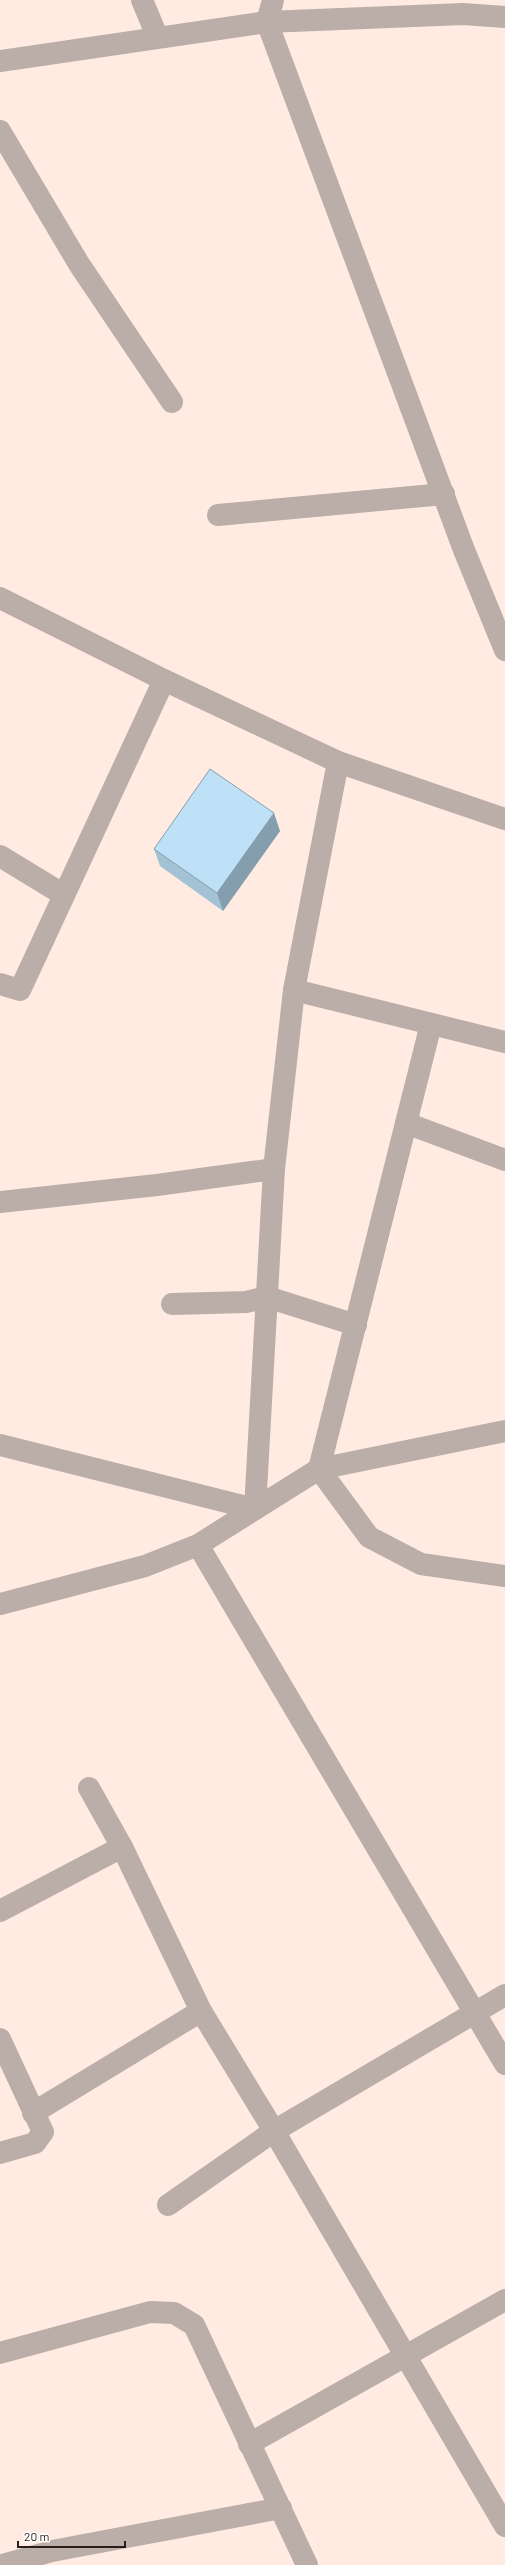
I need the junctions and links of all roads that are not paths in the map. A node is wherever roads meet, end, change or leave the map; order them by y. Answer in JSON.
{"nodes":[{"id":1,"x":142,"y":0,"type":"edge"},
{"id":2,"x":274,"y":0,"type":"edge"},
{"id":3,"x":467,"y":7,"type":"edge"},
{"id":4,"x":505,"y":17,"type":"edge"},
{"id":5,"x":267,"y":22,"type":"junction"},
{"id":6,"x":157,"y":36,"type":"junction"},
{"id":7,"x":0,"y":61,"type":"edge"},
{"id":8,"x":0,"y":131,"type":"edge"},
{"id":9,"x":172,"y":402,"type":"dead end"},
{"id":10,"x":444,"y":494,"type":"junction"},
{"id":11,"x":218,"y":515,"type":"dead end"},
{"id":12,"x":0,"y":598,"type":"edge"},
{"id":13,"x":503,"y":636,"type":"edge"},
{"id":14,"x":164,"y":680,"type":"junction"},
{"id":15,"x":338,"y":762,"type":"junction"},
{"id":16,"x":505,"y":819,"type":"edge"},
{"id":17,"x":0,"y":856,"type":"edge"},
{"id":18,"x":64,"y":895,"type":"junction"},
{"id":19,"x":0,"y":984,"type":"edge"},
{"id":20,"x":294,"y":990,"type":"junction"},
{"id":21,"x":432,"y":1024,"type":"junction"},
{"id":22,"x":505,"y":1042,"type":"edge"},
{"id":23,"x":406,"y":1123,"type":"junction"},
{"id":24,"x":505,"y":1160,"type":"edge"},
{"id":25,"x":274,"y":1168,"type":"junction"},
{"id":26,"x":0,"y":1202,"type":"edge"},
{"id":27,"x":267,"y":1297,"type":"junction"},
{"id":28,"x":172,"y":1304,"type":"dead end"},
{"id":29,"x":356,"y":1325,"type":"junction"},
{"id":30,"x":505,"y":1431,"type":"edge"},
{"id":31,"x":0,"y":1445,"type":"edge"},
{"id":32,"x":319,"y":1469,"type":"junction"},
{"id":33,"x":255,"y":1509,"type":"junction"},
{"id":34,"x":198,"y":1546,"type":"junction"},
{"id":35,"x":504,"y":1578,"type":"edge"},
{"id":36,"x":0,"y":1604,"type":"edge"},
{"id":37,"x":89,"y":1788,"type":"dead end"},
{"id":38,"x":122,"y":1847,"type":"junction"},
{"id":39,"x":0,"y":1911,"type":"edge"},
{"id":40,"x":505,"y":1995,"type":"edge"},
{"id":41,"x":201,"y":2011,"type":"junction"},
{"id":42,"x":476,"y":2014,"type":"junction"},
{"id":43,"x":0,"y":2039,"type":"edge"},
{"id":44,"x":505,"y":2064,"type":"edge"},
{"id":45,"x":32,"y":2113,"type":"junction"},
{"id":46,"x":274,"y":2131,"type":"junction"},
{"id":47,"x":0,"y":2153,"type":"edge"},
{"id":48,"x":168,"y":2205,"type":"dead end"},
{"id":49,"x":505,"y":2300,"type":"edge"},
{"id":50,"x":0,"y":2353,"type":"edge"},
{"id":51,"x":405,"y":2356,"type":"junction"},
{"id":52,"x":249,"y":2444,"type":"junction"},
{"id":53,"x":281,"y":2508,"type":"junction"},
{"id":54,"x":505,"y":2526,"type":"edge"},
{"id":55,"x":2,"y":2565,"type":"edge"},
{"id":56,"x":307,"y":2565,"type":"edge"}],
"edges":[{"from":1,"to":6,"type":"street"},
{"from":2,"to":5,"type":"street"},
{"from":3,"to":4,"type":"street"},
{"from":3,"to":5,"type":"street"},
{"from":5,"to":6,"type":"street"},
{"from":5,"to":10,"type":"street"},
{"from":6,"to":7,"type":"street"},
{"from":8,"to":9,"type":"street"},
{"from":10,"to":11,"type":"street"},
{"from":10,"to":13,"type":"street"},
{"from":12,"to":14,"type":"street"},
{"from":14,"to":15,"type":"street"},
{"from":14,"to":18,"type":"street"},
{"from":15,"to":16,"type":"street"},
{"from":15,"to":20,"type":"street"},
{"from":17,"to":18,"type":"street"},
{"from":18,"to":19,"type":"street"},
{"from":20,"to":21,"type":"street"},
{"from":20,"to":25,"type":"street"},
{"from":21,"to":22,"type":"street"},
{"from":21,"to":23,"type":"street"},
{"from":23,"to":24,"type":"street"},
{"from":23,"to":29,"type":"street"},
{"from":25,"to":26,"type":"street"},
{"from":25,"to":27,"type":"street"},
{"from":27,"to":28,"type":"street"},
{"from":27,"to":29,"type":"street"},
{"from":27,"to":33,"type":"street"},
{"from":29,"to":32,"type":"street"},
{"from":30,"to":32,"type":"street"},
{"from":31,"to":33,"type":"street"},
{"from":32,"to":33,"type":"street"},
{"from":32,"to":35,"type":"street"},
{"from":33,"to":34,"type":"street"},
{"from":34,"to":36,"type":"street"},
{"from":34,"to":42,"type":"street"},
{"from":37,"to":38,"type":"street"},
{"from":38,"to":39,"type":"street"},
{"from":38,"to":41,"type":"street"},
{"from":40,"to":42,"type":"street"},
{"from":41,"to":45,"type":"street"},
{"from":41,"to":46,"type":"street"},
{"from":42,"to":44,"type":"street"},
{"from":42,"to":46,"type":"street"},
{"from":43,"to":45,"type":"street"},
{"from":45,"to":47,"type":"street"},
{"from":46,"to":48,"type":"street"},
{"from":46,"to":51,"type":"street"},
{"from":49,"to":51,"type":"street"},
{"from":50,"to":52,"type":"street"},
{"from":51,"to":52,"type":"street"},
{"from":51,"to":54,"type":"street"},
{"from":52,"to":53,"type":"street"},
{"from":53,"to":55,"type":"street"},
{"from":53,"to":56,"type":"street"}]}
